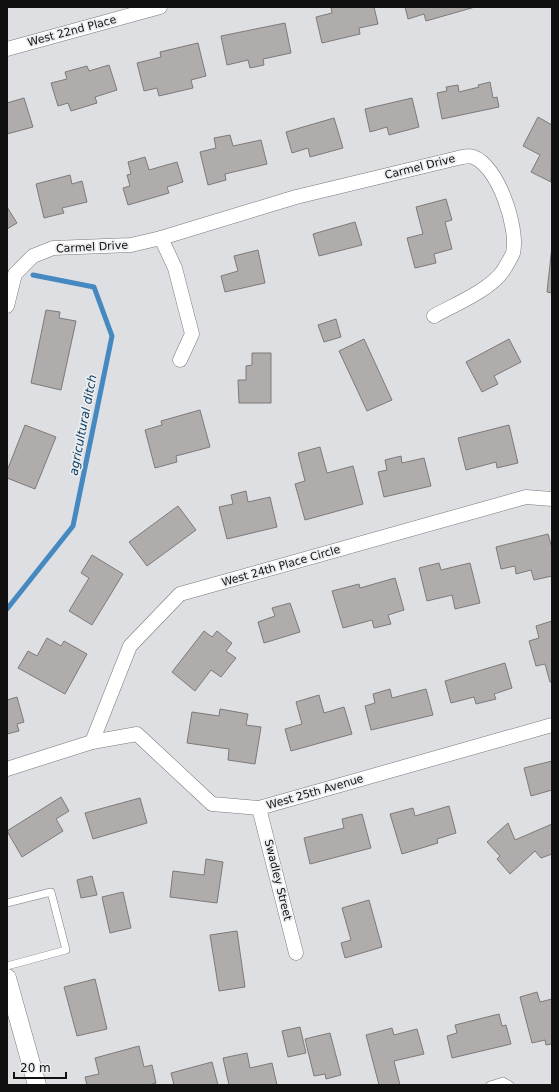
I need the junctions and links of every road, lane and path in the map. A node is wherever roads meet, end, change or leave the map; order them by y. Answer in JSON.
{"nodes":[{"id":1,"x":160,"y":7,"type":"edge"},
{"id":2,"x":7,"y":49,"type":"edge"},
{"id":3,"x":161,"y":238,"type":"junction"},
{"id":4,"x":7,"y":306,"type":"edge"},
{"id":5,"x":434,"y":316,"type":"dead end"},
{"id":6,"x":180,"y":360,"type":"dead end"},
{"id":7,"x":552,"y":499,"type":"edge"},
{"id":8,"x":552,"y":725,"type":"edge"},
{"id":9,"x":92,"y":742,"type":"junction"},
{"id":10,"x":7,"y":769,"type":"edge"},
{"id":11,"x":260,"y":808,"type":"junction"},
{"id":12,"x":7,"y":903,"type":"edge"},
{"id":13,"x":296,"y":953,"type":"dead end"},
{"id":14,"x":7,"y":966,"type":"edge"},
{"id":15,"x":7,"y":978,"type":"edge"},
{"id":16,"x":37,"y":1085,"type":"edge"},
{"id":17,"x":490,"y":1085,"type":"edge"},
{"id":18,"x":510,"y":1085,"type":"edge"}],
"edges":[{"from":1,"to":2,"type":"street","name":"West 22nd Place"},
{"from":3,"to":4,"type":"street","name":"Carmel Drive"},
{"from":3,"to":5,"type":"street","name":"Carmel Drive"},
{"from":3,"to":6,"type":"street"},
{"from":7,"to":9,"type":"street","name":"West 24th Place Circle"},
{"from":8,"to":11,"type":"street","name":"West 25th Avenue"},
{"from":9,"to":10,"type":"street","name":"West 25th Avenue"},
{"from":9,"to":11,"type":"street","name":"West 25th Avenue"},
{"from":11,"to":13,"type":"street","name":"Swadley Street"},
{"from":12,"to":14,"type":"lane"},
{"from":15,"to":16,"type":"street"},
{"from":17,"to":18,"type":"lane"}]}
